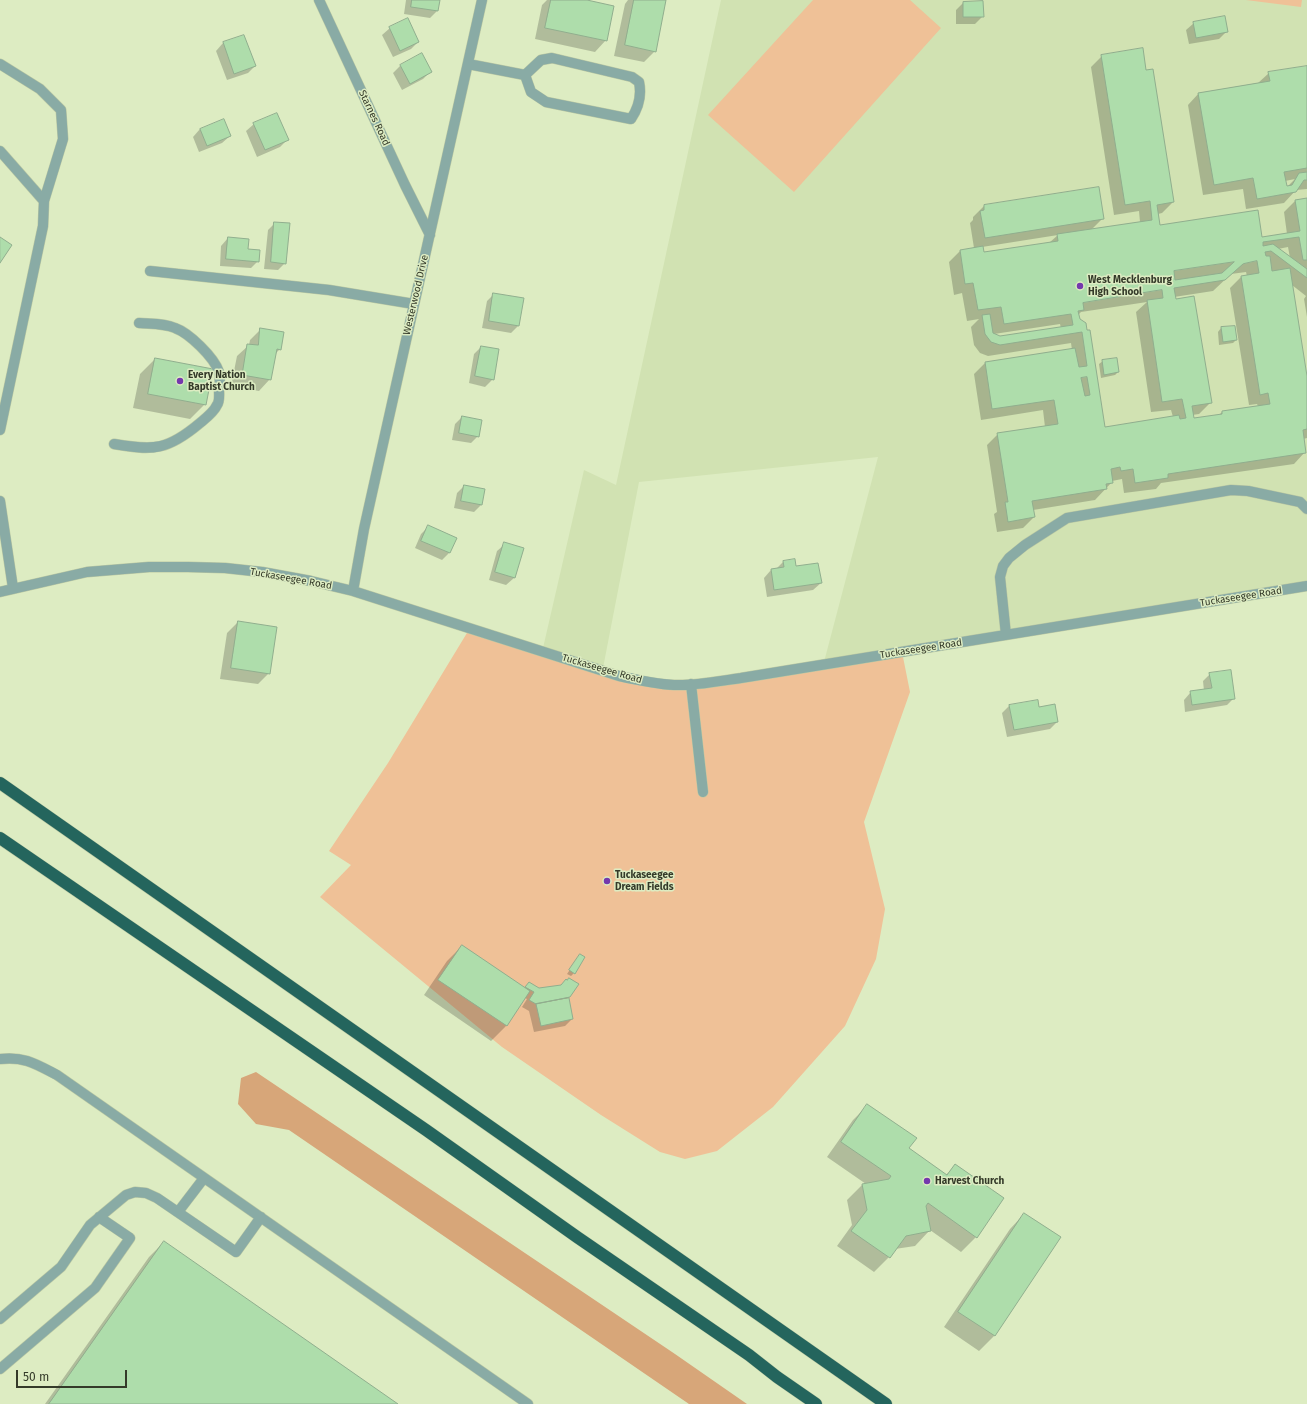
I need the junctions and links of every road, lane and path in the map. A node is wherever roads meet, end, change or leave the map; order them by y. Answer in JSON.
{"nodes":[{"id":1,"x":319,"y":0,"type":"edge"},
{"id":2,"x":482,"y":0,"type":"edge"},
{"id":3,"x":0,"y":64,"type":"edge"},
{"id":4,"x":468,"y":64,"type":"junction"},
{"id":5,"x":525,"y":75,"type":"junction"},
{"id":6,"x":0,"y":151,"type":"edge"},
{"id":7,"x":44,"y":201,"type":"junction"},
{"id":8,"x":430,"y":235,"type":"junction"},
{"id":9,"x":150,"y":271,"type":"dead end"},
{"id":10,"x":414,"y":304,"type":"junction"},
{"id":11,"x":139,"y":323,"type":"dead end"},
{"id":12,"x":0,"y":430,"type":"edge"},
{"id":13,"x":114,"y":444,"type":"dead end"},
{"id":14,"x":0,"y":501,"type":"edge"},
{"id":15,"x":1305,"y":504,"type":"edge"},
{"id":16,"x":1307,"y":586,"type":"edge"},
{"id":17,"x":13,"y":588,"type":"junction"},
{"id":18,"x":353,"y":591,"type":"junction"},
{"id":19,"x":0,"y":592,"type":"edge"},
{"id":20,"x":1006,"y":635,"type":"junction"},
{"id":21,"x":690,"y":684,"type":"junction"},
{"id":22,"x":0,"y":783,"type":"edge"},
{"id":23,"x":703,"y":792,"type":"dead end"},
{"id":24,"x":0,"y":838,"type":"edge"},
{"id":25,"x":0,"y":1059,"type":"edge"},
{"id":26,"x":204,"y":1178,"type":"junction"},
{"id":27,"x":178,"y":1212,"type":"junction"},
{"id":28,"x":99,"y":1217,"type":"junction"},
{"id":29,"x":261,"y":1217,"type":"junction"},
{"id":30,"x":0,"y":1319,"type":"edge"},
{"id":31,"x":0,"y":1369,"type":"edge"},
{"id":32,"x":528,"y":1404,"type":"edge"},
{"id":33,"x":816,"y":1404,"type":"edge"},
{"id":34,"x":886,"y":1404,"type":"edge"}],
"edges":[{"from":1,"to":8,"type":"street","name":"Starnes Road"},
{"from":2,"to":4,"type":"street","name":"Westerwood Drive"},
{"from":3,"to":7,"type":"street"},
{"from":4,"to":5,"type":"street"},
{"from":4,"to":8,"type":"street","name":"Westerwood Drive"},
{"from":5,"to":5,"type":"street"},
{"from":6,"to":7,"type":"street"},
{"from":7,"to":12,"type":"street"},
{"from":8,"to":10,"type":"street","name":"Westerwood Drive"},
{"from":9,"to":10,"type":"street"},
{"from":10,"to":18,"type":"street","name":"Westerwood Drive"},
{"from":11,"to":13,"type":"street"},
{"from":14,"to":17,"type":"street"},
{"from":15,"to":20,"type":"street"},
{"from":16,"to":20,"type":"street","name":"Tuckaseegee Road"},
{"from":17,"to":18,"type":"street","name":"Tuckaseegee Road"},
{"from":17,"to":19,"type":"street","name":"Tuckaseegee Road"},
{"from":18,"to":21,"type":"street","name":"Tuckaseegee Road"},
{"from":20,"to":21,"type":"street","name":"Tuckaseegee Road"},
{"from":21,"to":23,"type":"street"},
{"from":22,"to":34,"type":"highway"},
{"from":24,"to":33,"type":"highway"},
{"from":25,"to":26,"type":"street"},
{"from":26,"to":27,"type":"street"},
{"from":26,"to":29,"type":"street"},
{"from":27,"to":28,"type":"street"},
{"from":27,"to":29,"type":"street"},
{"from":28,"to":30,"type":"street"},
{"from":28,"to":31,"type":"street"},
{"from":29,"to":32,"type":"street"}]}
